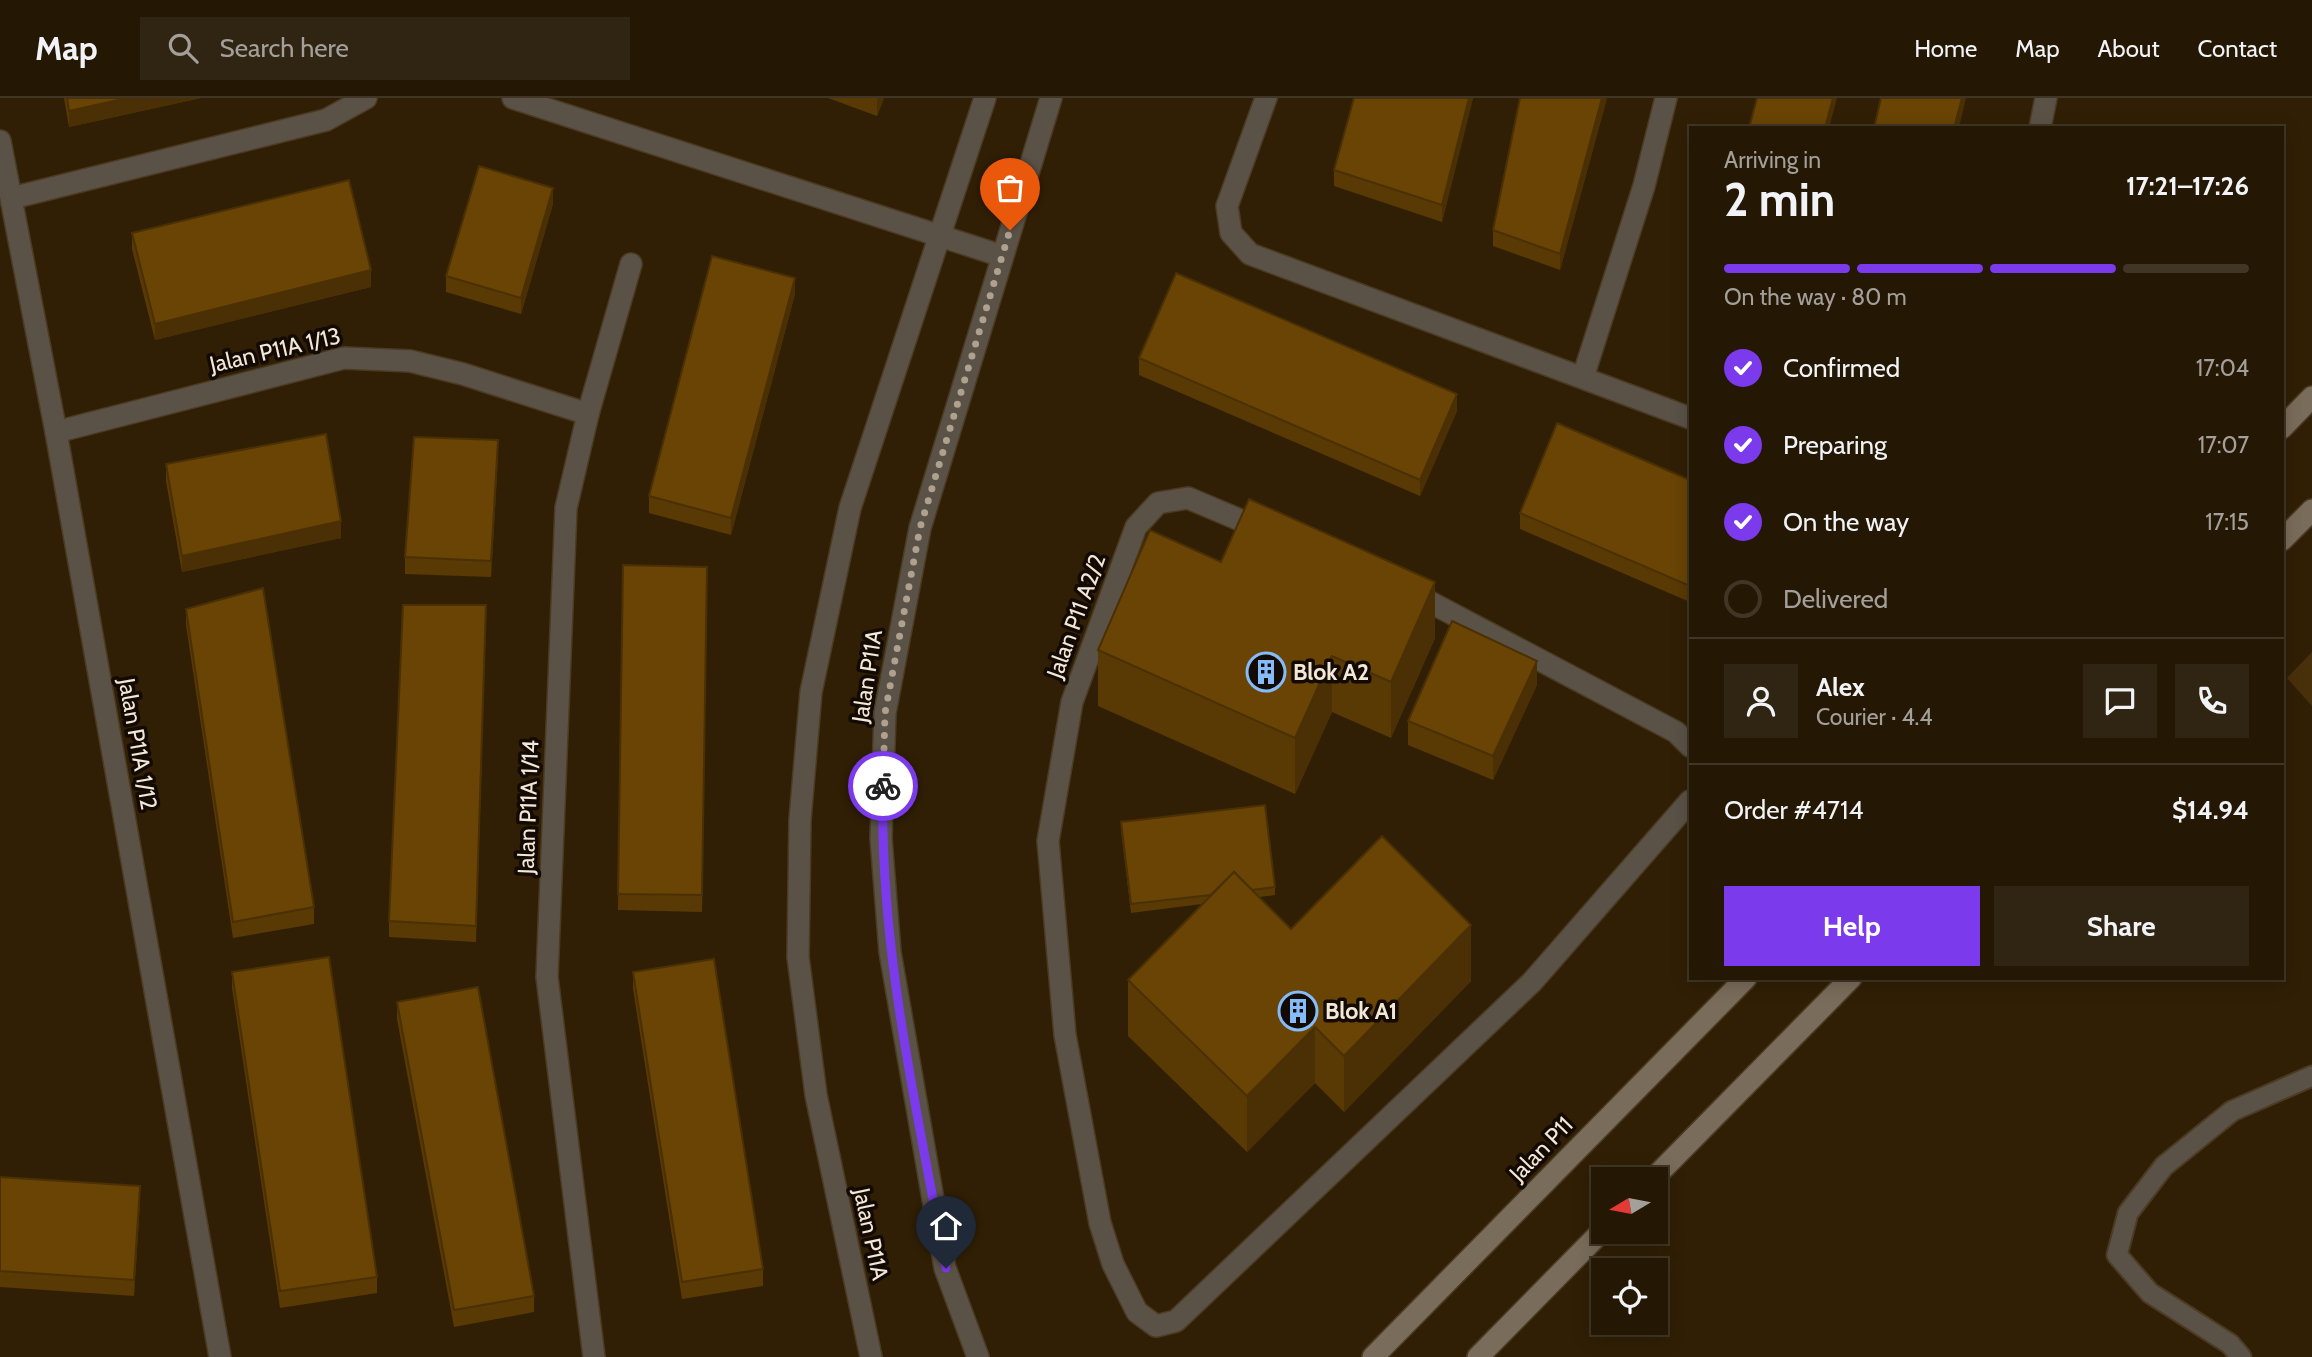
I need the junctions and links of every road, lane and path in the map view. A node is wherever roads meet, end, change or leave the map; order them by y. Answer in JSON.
{"nodes":[{"id":1,"x":366,"y":98,"type":"edge"},
{"id":2,"x":513,"y":98,"type":"edge"},
{"id":3,"x":985,"y":98,"type":"edge"},
{"id":4,"x":1051,"y":98,"type":"edge"},
{"id":5,"x":1266,"y":98,"type":"edge"},
{"id":6,"x":1666,"y":98,"type":"edge"},
{"id":7,"x":2046,"y":98,"type":"edge"},
{"id":8,"x":2040,"y":126,"type":"edge"},
{"id":9,"x":0,"y":141,"type":"edge"},
{"id":10,"x":12,"y":198,"type":"junction"},
{"id":11,"x":939,"y":237,"type":"junction"},
{"id":12,"x":1002,"y":256,"type":"junction"},
{"id":13,"x":631,"y":264,"type":"dead end"},
{"id":14,"x":1583,"y":377,"type":"junction"},
{"id":15,"x":2312,"y":397,"type":"edge"},
{"id":16,"x":588,"y":414,"type":"junction"},
{"id":17,"x":1689,"y":418,"type":"edge"},
{"id":18,"x":2284,"y":426,"type":"edge"},
{"id":19,"x":56,"y":432,"type":"junction"},
{"id":20,"x":2312,"y":510,"type":"edge"},
{"id":21,"x":2284,"y":539,"type":"edge"},
{"id":22,"x":1290,"y":541,"type":"edge"},
{"id":23,"x":1392,"y":583,"type":"edge"},
{"id":24,"x":1689,"y":745,"type":"edge"},
{"id":25,"x":1689,"y":802,"type":"edge"},
{"id":26,"x":1743,"y":980,"type":"edge"},
{"id":27,"x":1849,"y":980,"type":"edge"},
{"id":28,"x":2312,"y":1076,"type":"edge"},
{"id":29,"x":1666,"y":1167,"type":"edge"},
{"id":30,"x":1591,"y":1242,"type":"edge"},
{"id":31,"x":220,"y":1357,"type":"edge"},
{"id":32,"x":594,"y":1357,"type":"edge"},
{"id":33,"x":871,"y":1357,"type":"edge"},
{"id":34,"x":978,"y":1357,"type":"edge"},
{"id":35,"x":1373,"y":1357,"type":"edge"},
{"id":36,"x":1478,"y":1357,"type":"edge"},
{"id":37,"x":2242,"y":1357,"type":"edge"}],
"edges":[{"from":1,"to":10,"type":"street"},
{"from":2,"to":11,"type":"street"},
{"from":3,"to":11,"type":"street","name":"Jalan P11A"},
{"from":4,"to":12,"type":"street","name":"Jalan P11A"},
{"from":5,"to":14,"type":"street"},
{"from":6,"to":14,"type":"street"},
{"from":7,"to":8,"type":"street"},
{"from":9,"to":10,"type":"street","name":"Jalan P11A 1/12"},
{"from":10,"to":19,"type":"street","name":"Jalan P11A 1/12"},
{"from":11,"to":12,"type":"street"},
{"from":11,"to":33,"type":"street","name":"Jalan P11A"},
{"from":12,"to":34,"type":"street","name":"Jalan P11A"},
{"from":13,"to":16,"type":"street","name":"Jalan P11A 1/14"},
{"from":14,"to":17,"type":"street"},
{"from":15,"to":18,"type":"main road"},
{"from":16,"to":19,"type":"street","name":"Jalan P11A 1/13"},
{"from":16,"to":32,"type":"street","name":"Jalan P11A 1/14"},
{"from":19,"to":31,"type":"street","name":"Jalan P11A 1/12"},
{"from":20,"to":21,"type":"main road"},
{"from":22,"to":25,"type":"street","name":"Jalan P11 A2/2"},
{"from":23,"to":24,"type":"street"},
{"from":26,"to":35,"type":"main road","name":"Jalan P11"},
{"from":27,"to":29,"type":"main road"},
{"from":28,"to":37,"type":"lane"},
{"from":30,"to":36,"type":"main road"}]}
